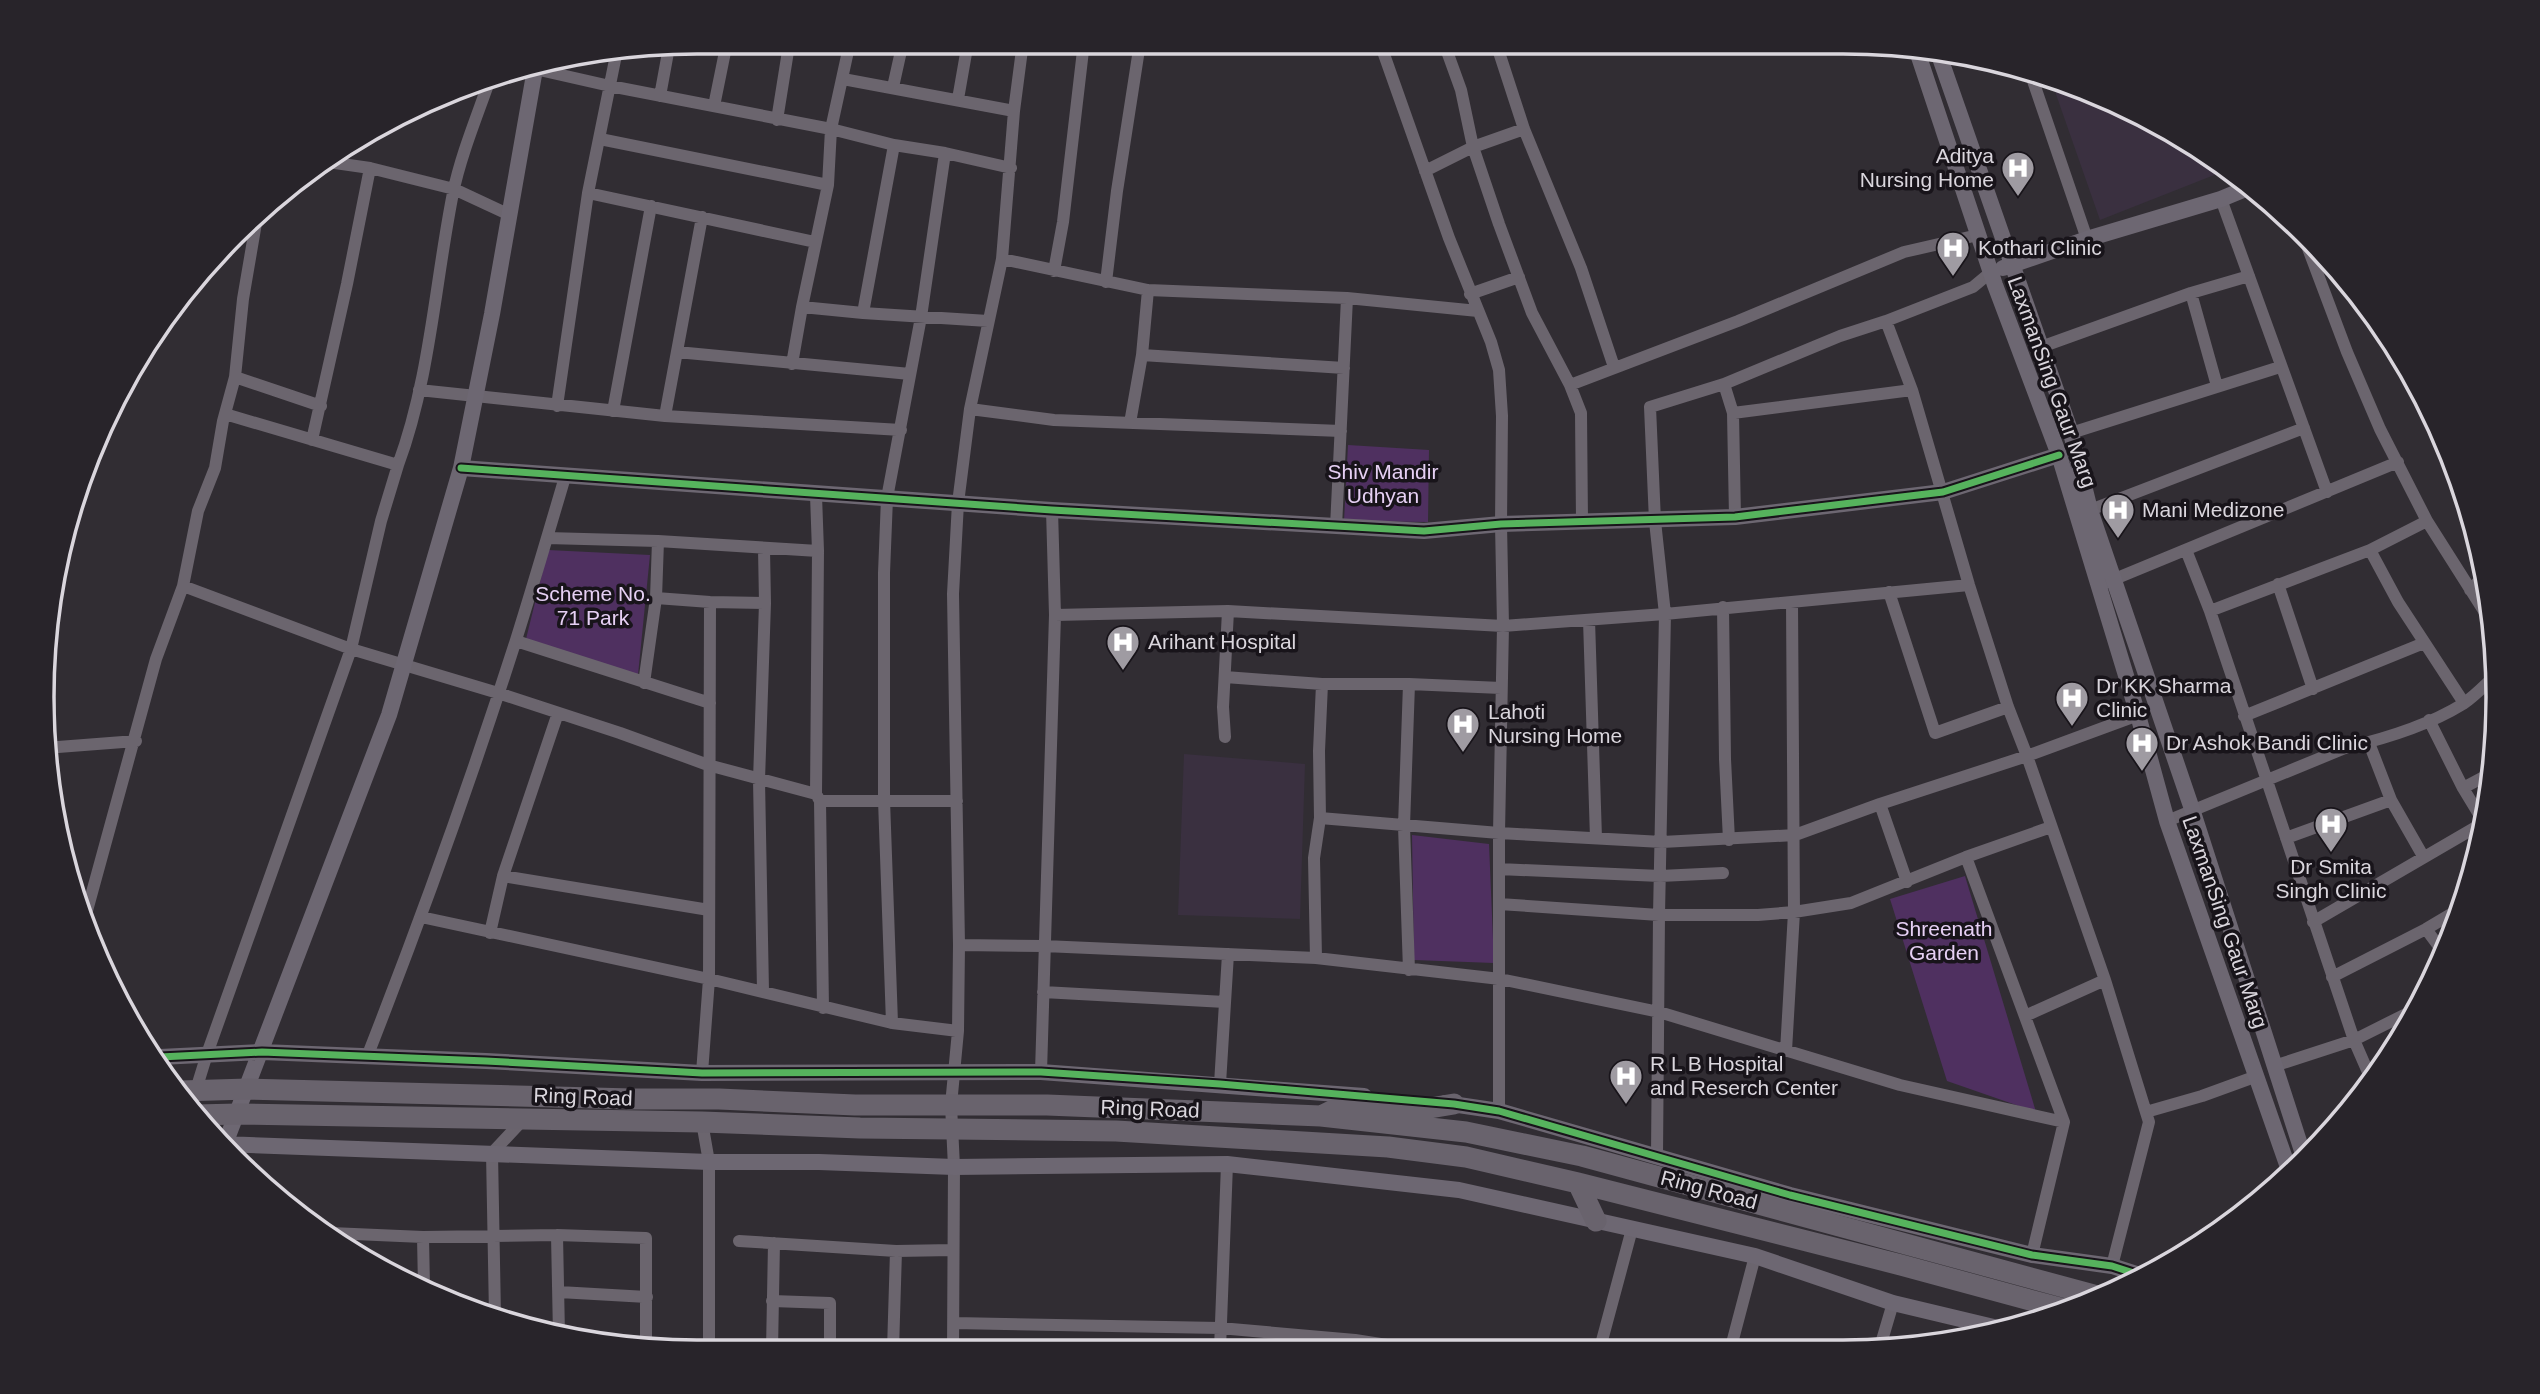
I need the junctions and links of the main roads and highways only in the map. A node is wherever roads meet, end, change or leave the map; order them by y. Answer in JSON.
{"nodes":[{"id":1,"x":193,"y":1096,"type":"edge"},
{"id":2,"x":1454,"y":1104,"type":"road end"},
{"id":3,"x":209,"y":1115,"type":"edge"},
{"id":4,"x":1321,"y":1116,"type":"junction"},
{"id":5,"x":1578,"y":1183,"type":"junction"},
{"id":6,"x":1596,"y":1221,"type":"road end"},
{"id":7,"x":2085,"y":1293,"type":"edge"},
{"id":8,"x":2051,"y":1306,"type":"edge"}],
"edges":[{"from":1,"to":4,"type":"highway","name":"Ring Road"},
{"from":2,"to":4,"type":"highway"},
{"from":3,"to":5,"type":"highway","name":"Ring Road"},
{"from":4,"to":7,"type":"highway","name":"Ring Road"},
{"from":5,"to":6,"type":"highway"},
{"from":5,"to":8,"type":"highway","name":"Ring Road"}]}
